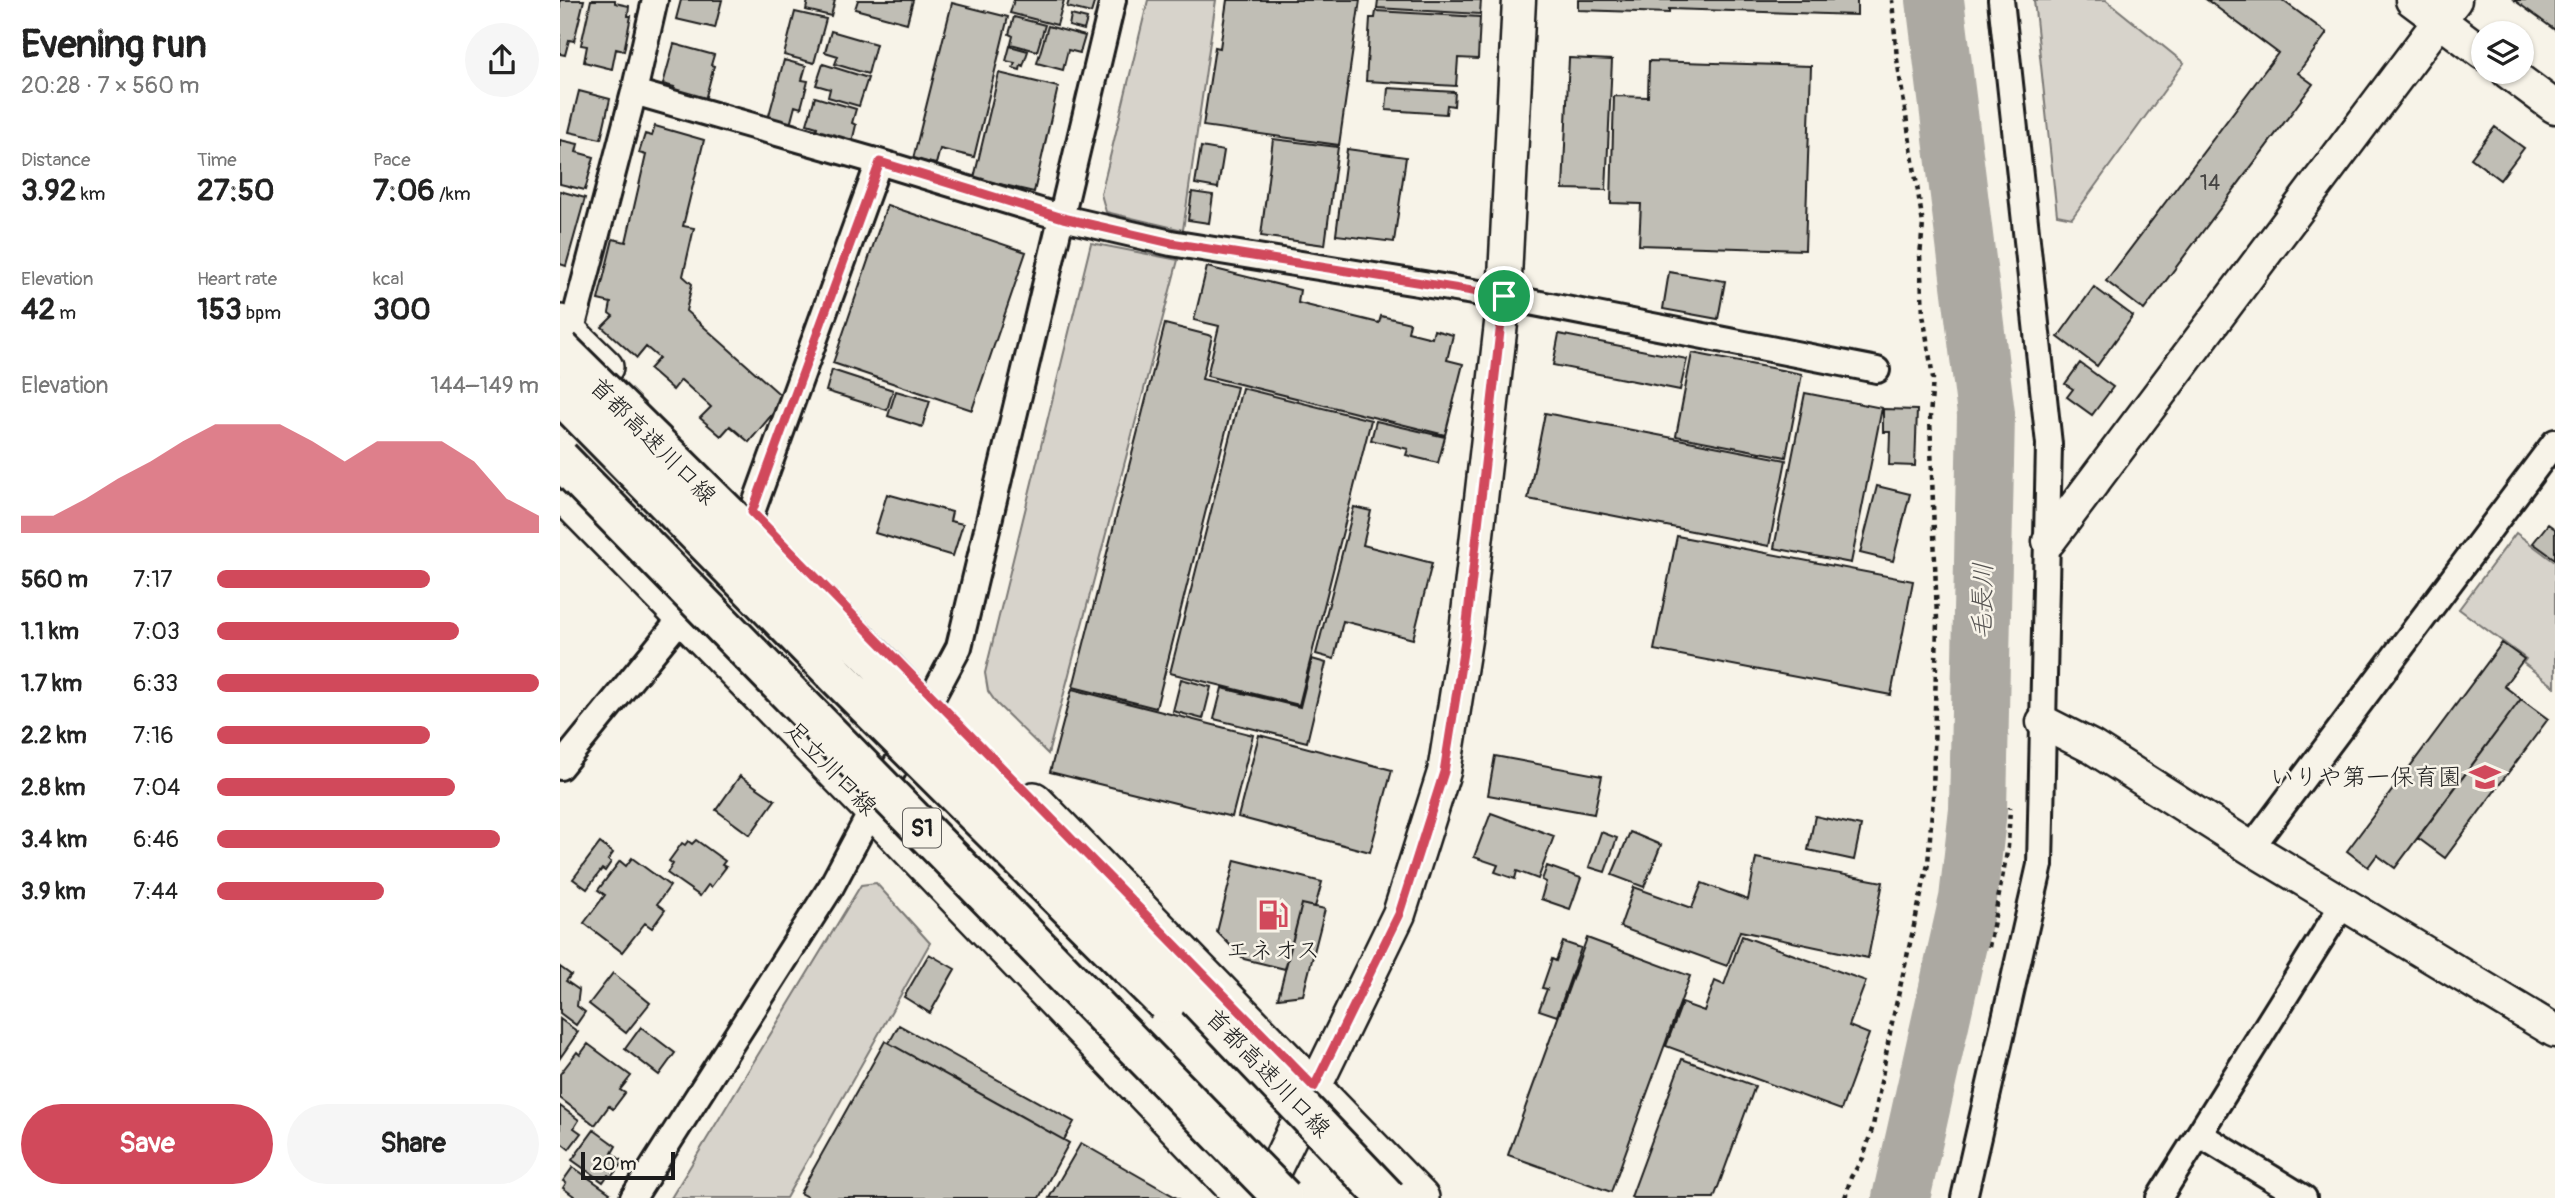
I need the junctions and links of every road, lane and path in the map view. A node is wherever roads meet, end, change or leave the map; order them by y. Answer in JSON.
{"nodes":[{"id":1,"x":655,"y":0,"type":"edge"},
{"id":2,"x":1113,"y":0,"type":"edge"},
{"id":3,"x":1519,"y":0,"type":"edge"},
{"id":4,"x":1892,"y":0,"type":"edge"},
{"id":5,"x":2001,"y":0,"type":"edge"},
{"id":6,"x":2412,"y":0,"type":"edge"},
{"id":7,"x":2447,"y":10,"type":"edge"},
{"id":8,"x":2471,"y":39,"type":"edge"},
{"id":9,"x":2524,"y":84,"type":"edge"},
{"id":10,"x":634,"y":92,"type":"junction"},
{"id":11,"x":2555,"y":107,"type":"edge"},
{"id":12,"x":880,"y":162,"type":"junction"},
{"id":13,"x":1063,"y":218,"type":"junction"},
{"id":14,"x":1504,"y":296,"type":"junction"},
{"id":15,"x":564,"y":335,"type":"edge"},
{"id":16,"x":1877,"y":370,"type":"dead end"},
{"id":17,"x":560,"y":394,"type":"edge"},
{"id":18,"x":2555,"y":442,"type":"edge"},
{"id":19,"x":560,"y":459,"type":"edge"},
{"id":20,"x":560,"y":492,"type":"edge"},
{"id":21,"x":752,"y":512,"type":"junction"},
{"id":22,"x":2049,"y":541,"type":"junction"},
{"id":23,"x":683,"y":616,"type":"junction"},
{"id":24,"x":933,"y":696,"type":"junction"},
{"id":25,"x":2043,"y":722,"type":"junction"},
{"id":26,"x":560,"y":767,"type":"edge"},
{"id":27,"x":2011,"y":799,"type":"dead end"},
{"id":28,"x":872,"y":810,"type":"junction"},
{"id":29,"x":2251,"y":848,"type":"junction"},
{"id":30,"x":2343,"y":904,"type":"junction"},
{"id":31,"x":1987,"y":960,"type":"dead end"},
{"id":32,"x":2555,"y":1031,"type":"edge"},
{"id":33,"x":1314,"y":1087,"type":"junction"},
{"id":34,"x":2199,"y":1134,"type":"junction"},
{"id":35,"x":633,"y":1198,"type":"edge"},
{"id":36,"x":1244,"y":1198,"type":"edge"},
{"id":37,"x":1261,"y":1198,"type":"edge"},
{"id":38,"x":1283,"y":1198,"type":"edge"},
{"id":39,"x":1359,"y":1198,"type":"edge"},
{"id":40,"x":1387,"y":1198,"type":"edge"},
{"id":41,"x":1420,"y":1198,"type":"edge"},
{"id":42,"x":1844,"y":1198,"type":"edge"},
{"id":43,"x":1964,"y":1198,"type":"edge"},
{"id":44,"x":2159,"y":1198,"type":"edge"},
{"id":45,"x":2304,"y":1198,"type":"edge"}],
"edges":[{"from":1,"to":10,"type":"street"},
{"from":2,"to":13,"type":"street"},
{"from":3,"to":14,"type":"street"},
{"from":4,"to":42,"type":"path"},
{"from":5,"to":22,"type":"street"},
{"from":6,"to":7,"type":"street"},
{"from":7,"to":8,"type":"street"},
{"from":7,"to":22,"type":"street"},
{"from":9,"to":11,"type":"street"},
{"from":10,"to":12,"type":"street"},
{"from":10,"to":15,"type":"street"},
{"from":12,"to":13,"type":"street"},
{"from":12,"to":21,"type":"street"},
{"from":13,"to":14,"type":"street"},
{"from":13,"to":24,"type":"street"},
{"from":14,"to":16,"type":"street"},
{"from":14,"to":33,"type":"street"},
{"from":15,"to":21,"type":"main road"},
{"from":15,"to":40,"type":"highway","name":"首都高速川口線","bridge":true},
{"from":17,"to":39,"type":"highway","bridge":true},
{"from":18,"to":29,"type":"street"},
{"from":19,"to":38,"type":"highway","number":"S1","bridge":true},
{"from":20,"to":23,"type":"main road","name":"足立川口線"},
{"from":21,"to":24,"type":"main road"},
{"from":22,"to":25,"type":"street"},
{"from":23,"to":26,"type":"street"},
{"from":23,"to":28,"type":"main road","name":"足立川口線"},
{"from":24,"to":28,"type":"street"},
{"from":24,"to":33,"type":"main road"},
{"from":25,"to":29,"type":"street"},
{"from":25,"to":43,"type":"street"},
{"from":27,"to":31,"type":"path"},
{"from":28,"to":35,"type":"street"},
{"from":28,"to":36,"type":"main road","name":"足立川口線"},
{"from":29,"to":30,"type":"street"},
{"from":30,"to":32,"type":"street"},
{"from":30,"to":34,"type":"street"},
{"from":33,"to":37,"type":"street"},
{"from":33,"to":41,"type":"main road"},
{"from":34,"to":44,"type":"street"},
{"from":34,"to":45,"type":"street"}]}
